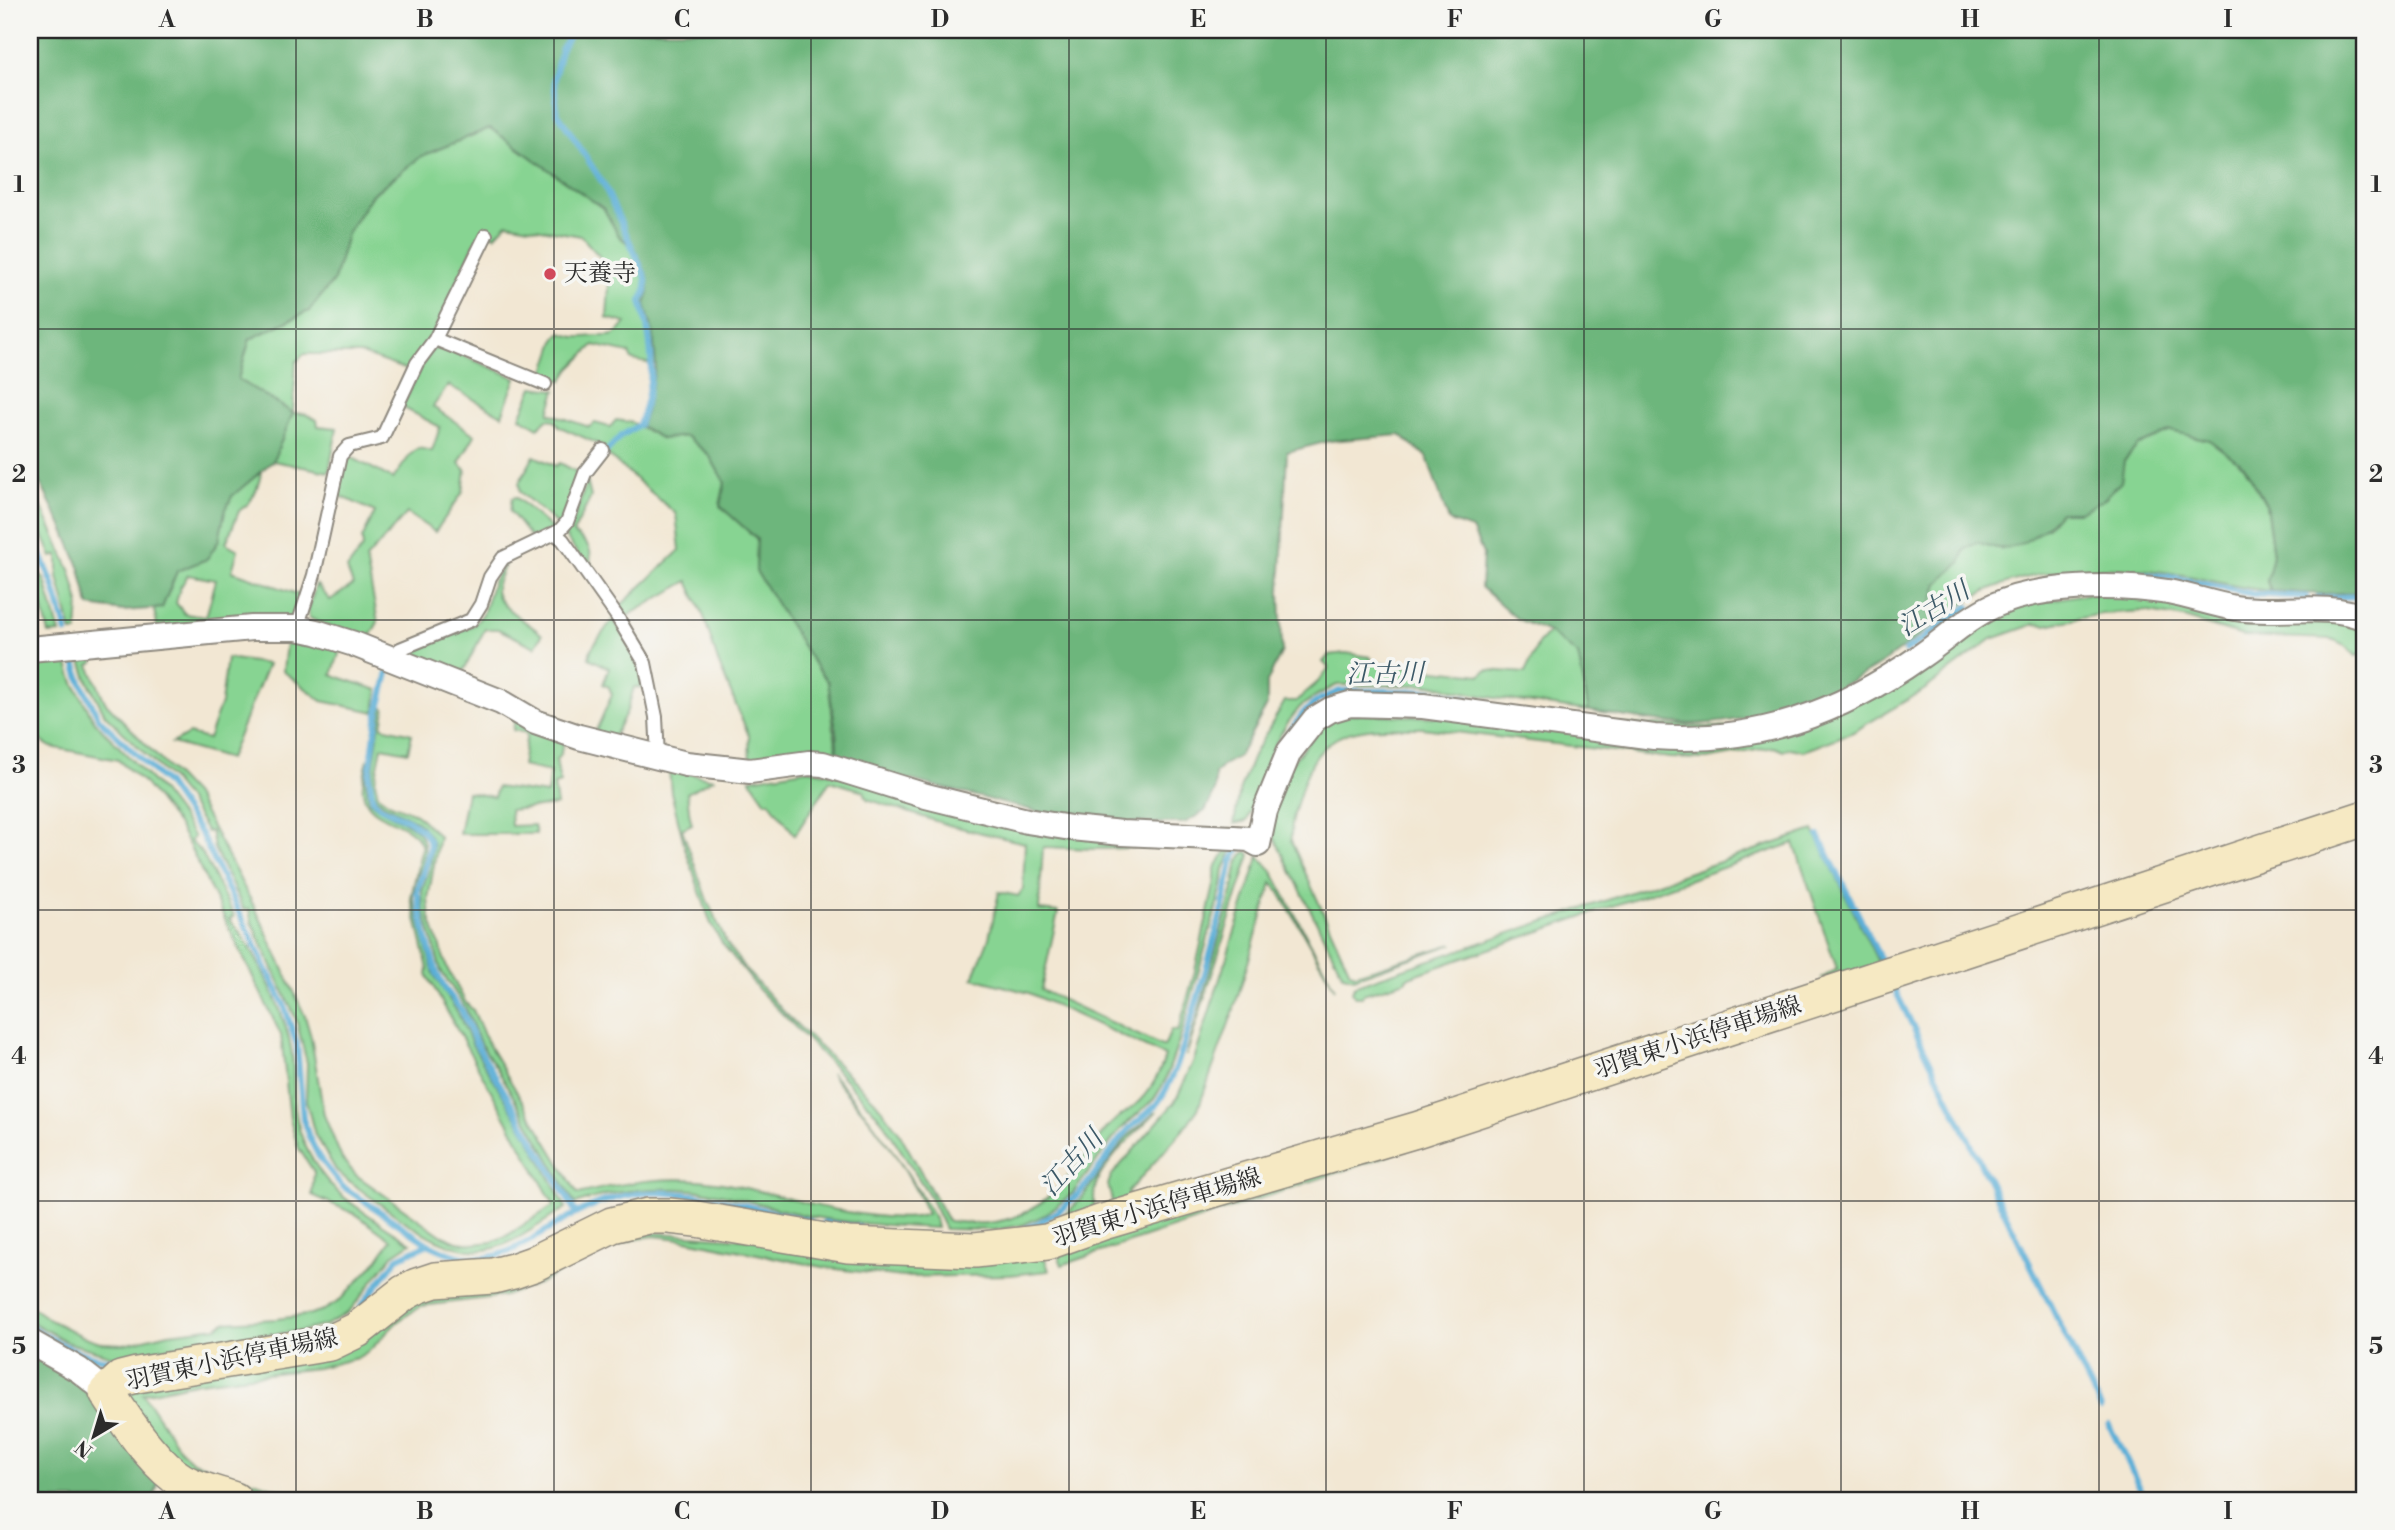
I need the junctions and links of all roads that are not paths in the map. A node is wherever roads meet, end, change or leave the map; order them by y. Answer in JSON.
{"nodes":[{"id":1,"x":486,"y":235,"type":"dead end"},
{"id":2,"x":435,"y":339,"type":"junction"},
{"id":3,"x":545,"y":384,"type":"dead end"},
{"id":4,"x":603,"y":450,"type":"dead end"},
{"id":5,"x":555,"y":533,"type":"junction"},
{"id":6,"x":2365,"y":618,"type":"edge"},
{"id":7,"x":297,"y":628,"type":"junction"},
{"id":8,"x":30,"y":649,"type":"edge"},
{"id":9,"x":389,"y":658,"type":"junction"},
{"id":10,"x":658,"y":757,"type":"junction"},
{"id":11,"x":2365,"y":818,"type":"edge"},
{"id":12,"x":30,"y":1342,"type":"edge"},
{"id":13,"x":107,"y":1392,"type":"junction"},
{"id":14,"x":234,"y":1500,"type":"edge"}],
"edges":[{"from":1,"to":2,"type":"lane"},
{"from":2,"to":3,"type":"lane"},
{"from":2,"to":7,"type":"lane"},
{"from":4,"to":5,"type":"lane"},
{"from":5,"to":9,"type":"lane"},
{"from":5,"to":10,"type":"lane"},
{"from":6,"to":10,"type":"street"},
{"from":7,"to":8,"type":"street"},
{"from":7,"to":9,"type":"street"},
{"from":9,"to":10,"type":"street"},
{"from":11,"to":13,"type":"main road","name":"羽賀東小浜停車場線"},
{"from":12,"to":13,"type":"street"},
{"from":13,"to":14,"type":"main road","name":"羽賀東小浜停車場線"}]}
